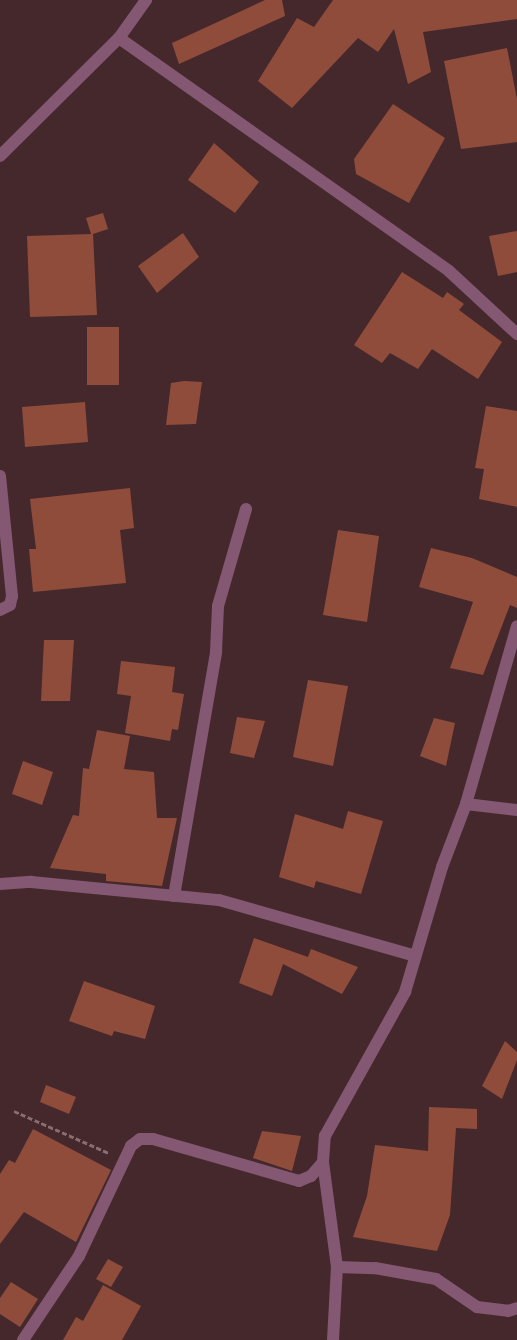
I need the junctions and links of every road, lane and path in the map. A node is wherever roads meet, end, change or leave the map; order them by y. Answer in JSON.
{"nodes":[{"id":1,"x":146,"y":0,"type":"edge"},
{"id":2,"x":119,"y":38,"type":"junction"},
{"id":3,"x":0,"y":156,"type":"edge"},
{"id":4,"x":517,"y":334,"type":"edge"},
{"id":5,"x":0,"y":476,"type":"edge"},
{"id":6,"x":246,"y":509,"type":"dead end"},
{"id":7,"x":0,"y":610,"type":"edge"},
{"id":8,"x":517,"y":626,"type":"edge"},
{"id":9,"x":466,"y":804,"type":"junction"},
{"id":10,"x":517,"y":810,"type":"edge"},
{"id":11,"x":0,"y":884,"type":"edge"},
{"id":12,"x":174,"y":896,"type":"junction"},
{"id":13,"x":415,"y":956,"type":"junction"},
{"id":14,"x":14,"y":1111,"type":"dead end"},
{"id":15,"x":125,"y":1160,"type":"junction"},
{"id":16,"x":323,"y":1162,"type":"junction"},
{"id":17,"x":336,"y":1266,"type":"junction"},
{"id":18,"x":517,"y":1308,"type":"edge"},
{"id":19,"x":23,"y":1340,"type":"edge"},
{"id":20,"x":333,"y":1340,"type":"edge"}],
"edges":[{"from":1,"to":2,"type":"street"},
{"from":2,"to":3,"type":"street"},
{"from":2,"to":4,"type":"street"},
{"from":5,"to":7,"type":"street"},
{"from":6,"to":12,"type":"street"},
{"from":8,"to":9,"type":"street"},
{"from":9,"to":10,"type":"street"},
{"from":9,"to":13,"type":"street"},
{"from":11,"to":12,"type":"street"},
{"from":12,"to":13,"type":"street"},
{"from":13,"to":16,"type":"street"},
{"from":14,"to":15,"type":"path"},
{"from":15,"to":16,"type":"street"},
{"from":15,"to":19,"type":"street"},
{"from":16,"to":17,"type":"street"},
{"from":17,"to":18,"type":"street"},
{"from":17,"to":20,"type":"street"}]}
